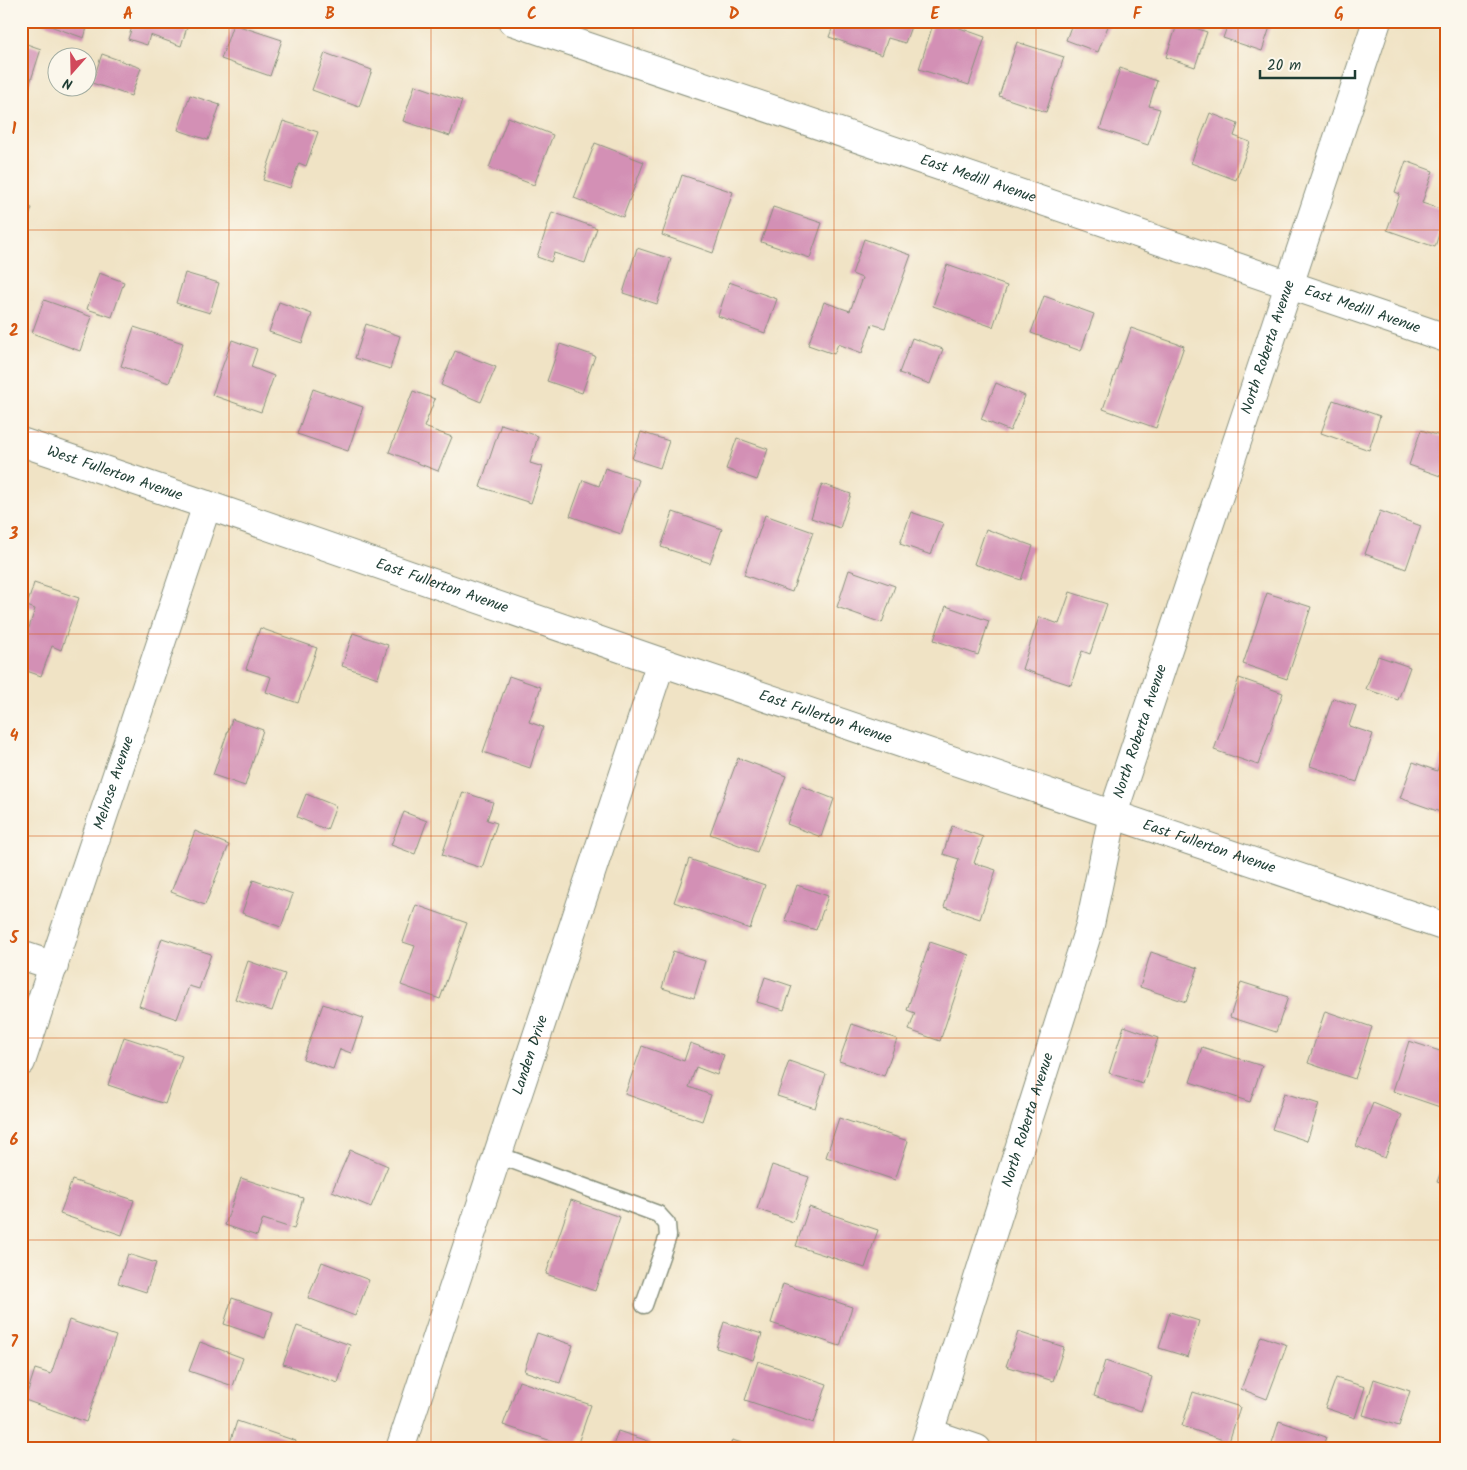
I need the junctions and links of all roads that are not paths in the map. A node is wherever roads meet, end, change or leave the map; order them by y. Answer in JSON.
{"nodes":[{"id":1,"x":512,"y":21,"type":"edge"},
{"id":2,"x":1377,"y":21,"type":"edge"},
{"id":3,"x":1289,"y":284,"type":"junction"},
{"id":4,"x":1446,"y":338,"type":"edge"},
{"id":5,"x":21,"y":442,"type":"edge"},
{"id":6,"x":208,"y":505,"type":"junction"},
{"id":7,"x":661,"y":662,"type":"junction"},
{"id":8,"x":1113,"y":814,"type":"junction"},
{"id":9,"x":1446,"y":927,"type":"edge"},
{"id":10,"x":21,"y":955,"type":"edge"},
{"id":11,"x":54,"y":966,"type":"junction"},
{"id":12,"x":21,"y":1062,"type":"edge"},
{"id":13,"x":498,"y":1155,"type":"junction"},
{"id":14,"x":644,"y":1305,"type":"dead end"},
{"id":15,"x":927,"y":1441,"type":"edge"},
{"id":16,"x":400,"y":1449,"type":"edge"},
{"id":17,"x":977,"y":1449,"type":"edge"}],
"edges":[{"from":1,"to":3,"type":"street","name":"East Medill Avenue"},
{"from":2,"to":3,"type":"street","name":"North Roberta Avenue"},
{"from":3,"to":4,"type":"street","name":"East Medill Avenue"},
{"from":3,"to":8,"type":"street","name":"North Roberta Avenue"},
{"from":5,"to":6,"type":"street","name":"West Fullerton Avenue"},
{"from":6,"to":7,"type":"street","name":"East Fullerton Avenue"},
{"from":6,"to":11,"type":"street","name":"Melrose Avenue"},
{"from":7,"to":8,"type":"street","name":"East Fullerton Avenue"},
{"from":7,"to":13,"type":"street","name":"Landen Drive"},
{"from":8,"to":9,"type":"street","name":"East Fullerton Avenue"},
{"from":8,"to":15,"type":"street","name":"North Roberta Avenue"},
{"from":10,"to":11,"type":"street"},
{"from":11,"to":12,"type":"street","name":"Melrose Avenue"},
{"from":13,"to":14,"type":"lane"},
{"from":13,"to":16,"type":"street","name":"Landen Drive"},
{"from":15,"to":17,"type":"street"}]}
